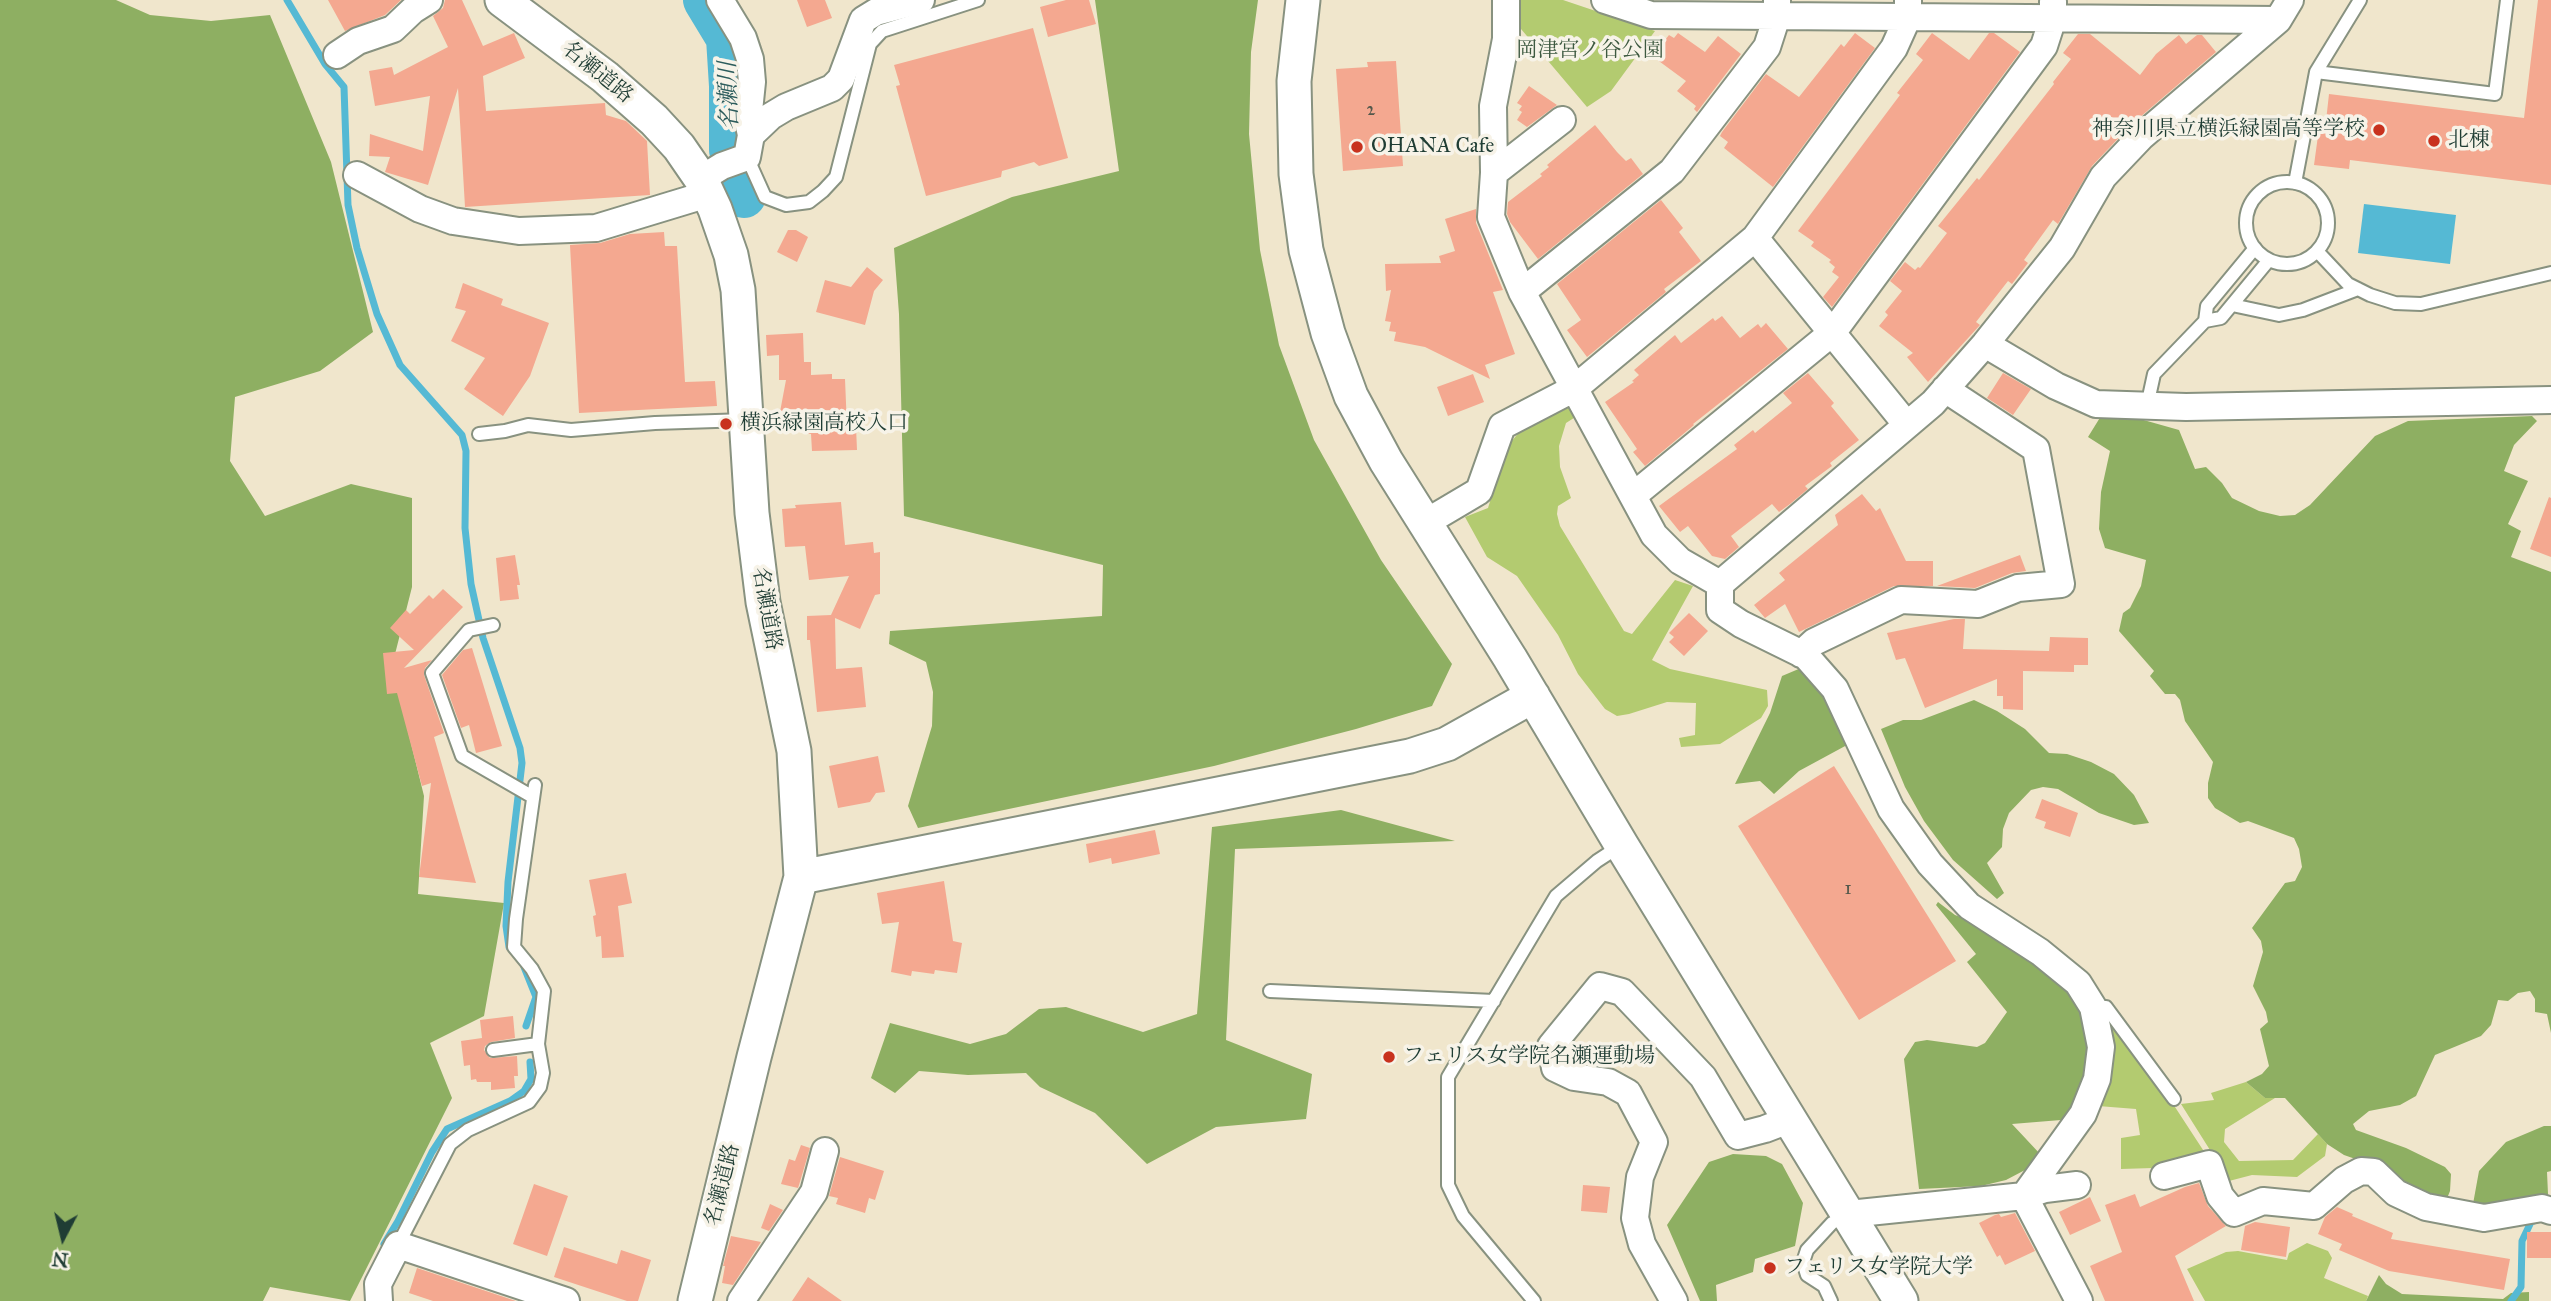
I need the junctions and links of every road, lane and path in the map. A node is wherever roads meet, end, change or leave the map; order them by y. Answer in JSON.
{"nodes":[{"id":1,"x":429,"y":0,"type":"edge"},
{"id":2,"x":502,"y":0,"type":"edge"},
{"id":3,"x":720,"y":0,"type":"edge"},
{"id":4,"x":920,"y":0,"type":"edge"},
{"id":5,"x":978,"y":0,"type":"edge"},
{"id":6,"x":1303,"y":0,"type":"edge"},
{"id":7,"x":1506,"y":0,"type":"edge"},
{"id":8,"x":1605,"y":0,"type":"edge"},
{"id":9,"x":2360,"y":0,"type":"edge"},
{"id":10,"x":2507,"y":0,"type":"edge"},
{"id":11,"x":1651,"y":7,"type":"edge"},
{"id":12,"x":1777,"y":8,"type":"edge"},
{"id":13,"x":1908,"y":8,"type":"edge"},
{"id":14,"x":2053,"y":9,"type":"edge"},
{"id":15,"x":2181,"y":10,"type":"edge"},
{"id":16,"x":2284,"y":10,"type":"edge"},
{"id":17,"x":337,"y":55,"type":"dead end"},
{"id":18,"x":2316,"y":72,"type":"junction"},
{"id":19,"x":1562,"y":120,"type":"dead end"},
{"id":20,"x":726,"y":166,"type":"junction"},
{"id":21,"x":1494,"y":173,"type":"junction"},
{"id":22,"x":356,"y":175,"type":"dead end"},
{"id":23,"x":2295,"y":183,"type":"junction"},
{"id":24,"x":1755,"y":238,"type":"junction"},
{"id":25,"x":2255,"y":248,"type":"junction"},
{"id":26,"x":2317,"y":251,"type":"junction"},
{"id":27,"x":2269,"y":260,"type":"junction"},
{"id":28,"x":2551,"y":273,"type":"edge"},
{"id":29,"x":2358,"y":289,"type":"junction"},
{"id":30,"x":1522,"y":292,"type":"junction"},
{"id":31,"x":2232,"y":305,"type":"junction"},
{"id":32,"x":2205,"y":321,"type":"junction"},
{"id":33,"x":1833,"y":332,"type":"junction"},
{"id":34,"x":1985,"y":344,"type":"junction"},
{"id":35,"x":1575,"y":388,"type":"junction"},
{"id":36,"x":1945,"y":389,"type":"junction"},
{"id":37,"x":2551,"y":400,"type":"edge"},
{"id":38,"x":2147,"y":406,"type":"junction"},
{"id":39,"x":746,"y":420,"type":"junction"},
{"id":40,"x":1907,"y":425,"type":"junction"},
{"id":41,"x":479,"y":434,"type":"dead end"},
{"id":42,"x":1634,"y":495,"type":"junction"},
{"id":43,"x":1425,"y":523,"type":"junction"},
{"id":44,"x":1720,"y":584,"type":"junction"},
{"id":45,"x":490,"y":626,"type":"dead end"},
{"id":46,"x":1801,"y":654,"type":"junction"},
{"id":47,"x":1533,"y":696,"type":"junction"},
{"id":48,"x":1622,"y":846,"type":"junction"},
{"id":49,"x":801,"y":877,"type":"junction"},
{"id":50,"x":1270,"y":991,"type":"dead end"},
{"id":51,"x":1494,"y":1001,"type":"junction"},
{"id":52,"x":2093,"y":1007,"type":"junction"},
{"id":53,"x":538,"y":1044,"type":"junction"},
{"id":54,"x":493,"y":1050,"type":"dead end"},
{"id":55,"x":2174,"y":1099,"type":"dead end"},
{"id":56,"x":1791,"y":1119,"type":"junction"},
{"id":57,"x":825,"y":1151,"type":"dead end"},
{"id":58,"x":2164,"y":1176,"type":"dead end"},
{"id":59,"x":2077,"y":1185,"type":"dead end"},
{"id":60,"x":2024,"y":1196,"type":"junction"},
{"id":61,"x":2551,"y":1211,"type":"edge"},
{"id":62,"x":1849,"y":1214,"type":"junction"},
{"id":63,"x":398,"y":1244,"type":"junction"},
{"id":64,"x":379,"y":1301,"type":"edge"},
{"id":65,"x":566,"y":1301,"type":"edge"},
{"id":66,"x":695,"y":1301,"type":"edge"},
{"id":67,"x":741,"y":1301,"type":"edge"},
{"id":68,"x":1534,"y":1301,"type":"edge"},
{"id":69,"x":1674,"y":1301,"type":"edge"},
{"id":70,"x":1831,"y":1301,"type":"edge"},
{"id":71,"x":1901,"y":1301,"type":"edge"},
{"id":72,"x":2079,"y":1301,"type":"edge"}],
"edges":[{"from":1,"to":17,"type":"street"},
{"from":2,"to":20,"type":"street","name":"名瀬道路"},
{"from":3,"to":20,"type":"street"},
{"from":4,"to":20,"type":"street"},
{"from":5,"to":20,"type":"lane"},
{"from":6,"to":43,"type":"street"},
{"from":7,"to":21,"type":"street"},
{"from":8,"to":11,"type":"street"},
{"from":9,"to":18,"type":"lane"},
{"from":10,"to":18,"type":"lane"},
{"from":11,"to":12,"type":"street"},
{"from":12,"to":13,"type":"street"},
{"from":12,"to":30,"type":"street"},
{"from":13,"to":14,"type":"street"},
{"from":13,"to":24,"type":"street"},
{"from":14,"to":15,"type":"street"},
{"from":14,"to":33,"type":"street"},
{"from":15,"to":16,"type":"street"},
{"from":16,"to":34,"type":"street"},
{"from":18,"to":23,"type":"lane"},
{"from":19,"to":21,"type":"street"},
{"from":20,"to":22,"type":"street"},
{"from":20,"to":39,"type":"street","name":"名瀬道路"},
{"from":21,"to":30,"type":"street"},
{"from":23,"to":25,"type":"lane"},
{"from":23,"to":26,"type":"lane"},
{"from":24,"to":33,"type":"street"},
{"from":24,"to":35,"type":"street"},
{"from":25,"to":27,"type":"lane"},
{"from":25,"to":32,"type":"lane"},
{"from":26,"to":27,"type":"lane"},
{"from":26,"to":29,"type":"lane"},
{"from":27,"to":31,"type":"lane"},
{"from":28,"to":29,"type":"lane"},
{"from":29,"to":31,"type":"lane"},
{"from":30,"to":35,"type":"street"},
{"from":31,"to":32,"type":"lane"},
{"from":32,"to":38,"type":"lane"},
{"from":33,"to":40,"type":"street"},
{"from":33,"to":42,"type":"street"},
{"from":34,"to":36,"type":"street"},
{"from":34,"to":38,"type":"street"},
{"from":35,"to":42,"type":"street"},
{"from":35,"to":43,"type":"street"},
{"from":36,"to":40,"type":"street"},
{"from":36,"to":46,"type":"street"},
{"from":37,"to":38,"type":"street"},
{"from":39,"to":41,"type":"lane"},
{"from":39,"to":49,"type":"street","name":"名瀬道路"},
{"from":40,"to":44,"type":"street"},
{"from":42,"to":44,"type":"street"},
{"from":43,"to":47,"type":"street"},
{"from":44,"to":46,"type":"street"},
{"from":45,"to":53,"type":"lane"},
{"from":46,"to":52,"type":"street"},
{"from":47,"to":48,"type":"street"},
{"from":47,"to":49,"type":"street"},
{"from":48,"to":51,"type":"lane"},
{"from":48,"to":56,"type":"street"},
{"from":49,"to":66,"type":"street","name":"名瀬道路"},
{"from":50,"to":51,"type":"lane"},
{"from":51,"to":68,"type":"lane"},
{"from":52,"to":55,"type":"lane"},
{"from":52,"to":60,"type":"street"},
{"from":53,"to":54,"type":"lane"},
{"from":53,"to":63,"type":"lane"},
{"from":56,"to":62,"type":"street"},
{"from":56,"to":69,"type":"street"},
{"from":57,"to":67,"type":"street"},
{"from":58,"to":61,"type":"street"},
{"from":59,"to":60,"type":"street"},
{"from":60,"to":62,"type":"street"},
{"from":60,"to":72,"type":"street"},
{"from":62,"to":70,"type":"lane"},
{"from":62,"to":71,"type":"street"},
{"from":63,"to":64,"type":"street"},
{"from":63,"to":65,"type":"street"}]}
